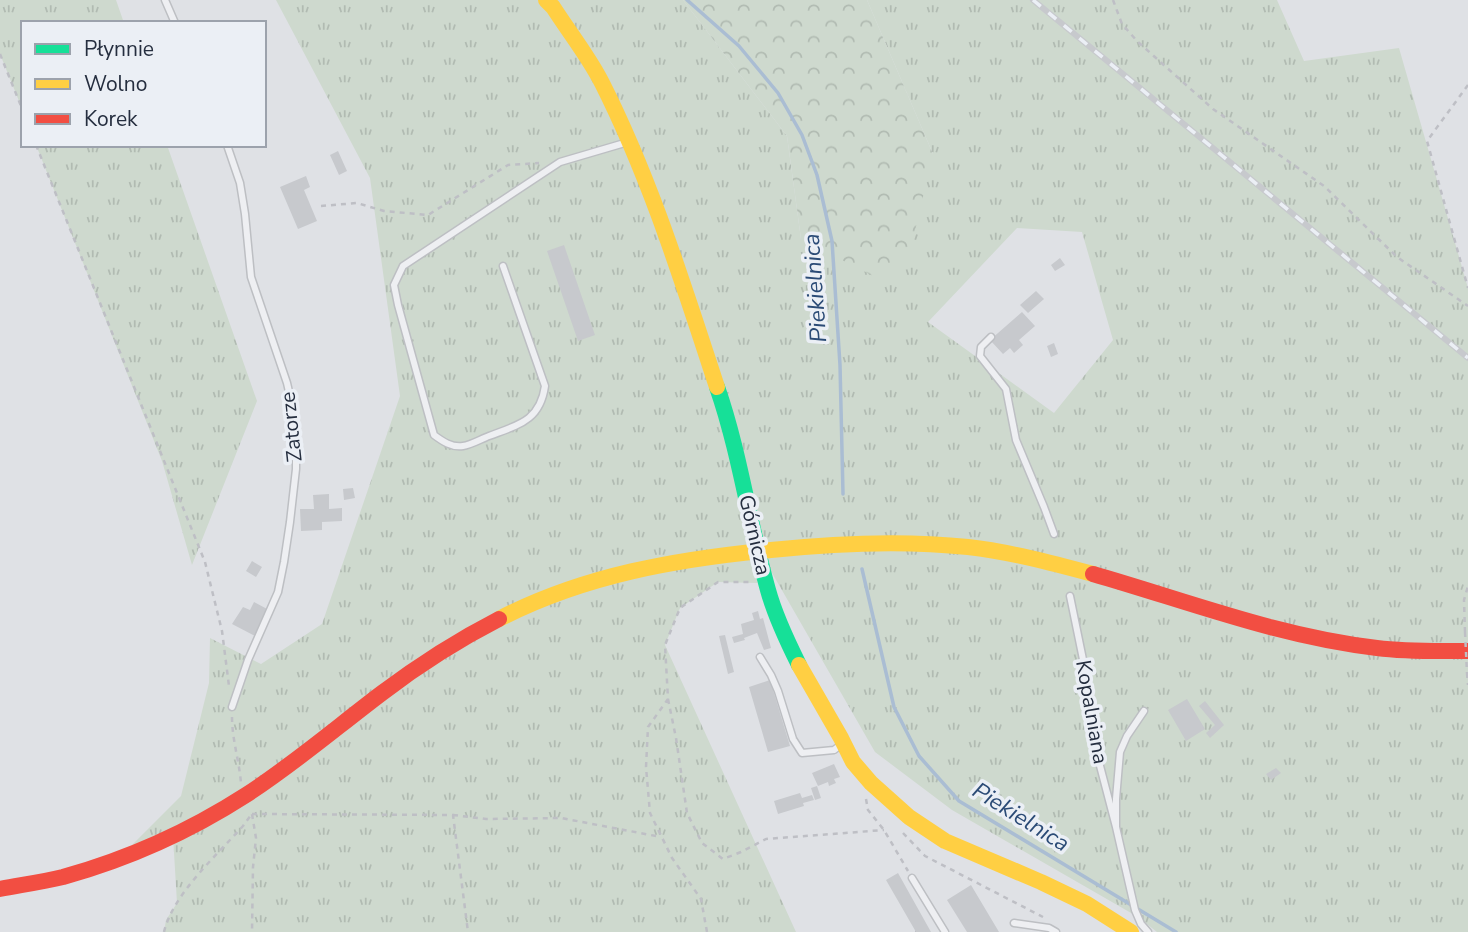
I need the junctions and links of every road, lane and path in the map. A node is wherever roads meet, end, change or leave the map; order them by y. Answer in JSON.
{"nodes":[{"id":1,"x":165,"y":0,"type":"edge"},
{"id":2,"x":545,"y":0,"type":"edge"},
{"id":3,"x":1113,"y":0,"type":"edge"},
{"id":4,"x":174,"y":21,"type":"edge"},
{"id":5,"x":0,"y":54,"type":"edge"},
{"id":6,"x":1468,"y":85,"type":"edge"},
{"id":7,"x":21,"y":106,"type":"edge"},
{"id":8,"x":629,"y":142,"type":"junction"},
{"id":9,"x":37,"y":147,"type":"edge"},
{"id":10,"x":228,"y":147,"type":"edge"},
{"id":11,"x":560,"y":162,"type":"junction"},
{"id":12,"x":321,"y":206,"type":"dead end"},
{"id":13,"x":503,"y":266,"type":"dead end"},
{"id":14,"x":1468,"y":288,"type":"edge"},
{"id":15,"x":1468,"y":306,"type":"edge"},
{"id":16,"x":992,"y":337,"type":"dead end"},
{"id":17,"x":1054,"y":534,"type":"dead end"},
{"id":18,"x":760,"y":551,"type":"junction"},
{"id":19,"x":757,"y":583,"type":"dead end"},
{"id":20,"x":1468,"y":586,"type":"edge"},
{"id":21,"x":1070,"y":596,"type":"dead end"},
{"id":22,"x":1468,"y":651,"type":"edge"},
{"id":23,"x":760,"y":657,"type":"dead end"},
{"id":24,"x":1467,"y":673,"type":"edge"},
{"id":25,"x":1468,"y":685,"type":"edge"},
{"id":26,"x":668,"y":699,"type":"junction"},
{"id":27,"x":232,"y":707,"type":"junction"},
{"id":28,"x":1144,"y":711,"type":"dead end"},
{"id":29,"x":844,"y":743,"type":"junction"},
{"id":30,"x":243,"y":789,"type":"dead end"},
{"id":31,"x":865,"y":798,"type":"dead end"},
{"id":32,"x":252,"y":814,"type":"junction"},
{"id":33,"x":453,"y":815,"type":"junction"},
{"id":34,"x":1116,"y":827,"type":"junction"},
{"id":35,"x":884,"y":830,"type":"junction"},
{"id":36,"x":662,"y":837,"type":"junction"},
{"id":37,"x":912,"y":878,"type":"joint"},
{"id":38,"x":0,"y":889,"type":"edge"},
{"id":39,"x":1014,"y":923,"type":"dead end"},
{"id":40,"x":163,"y":932,"type":"edge"},
{"id":41,"x":252,"y":932,"type":"edge"},
{"id":42,"x":468,"y":932,"type":"edge"},
{"id":43,"x":707,"y":932,"type":"edge"},
{"id":44,"x":944,"y":932,"type":"edge"},
{"id":45,"x":1056,"y":932,"type":"edge"},
{"id":46,"x":1131,"y":932,"type":"edge"},
{"id":47,"x":1148,"y":932,"type":"edge"}],
"edges":[{"from":1,"to":4,"type":"lane"},
{"from":2,"to":8,"type":"main road","name":"Górnicza"},
{"from":3,"to":15,"type":"path"},
{"from":5,"to":7,"type":"path"},
{"from":6,"to":14,"type":"path"},
{"from":8,"to":11,"type":"lane"},
{"from":8,"to":18,"type":"main road","name":"Górnicza"},
{"from":9,"to":27,"type":"path"},
{"from":10,"to":27,"type":"lane","name":"Zatorze"},
{"from":11,"to":12,"type":"path"},
{"from":11,"to":13,"type":"lane"},
{"from":16,"to":17,"type":"lane"},
{"from":18,"to":22,"type":"main road"},
{"from":18,"to":29,"type":"main road","name":"Górnicza"},
{"from":18,"to":38,"type":"main road"},
{"from":19,"to":26,"type":"path"},
{"from":20,"to":24,"type":"path","bridge":true},
{"from":21,"to":34,"type":"lane","name":"Kopalniana"},
{"from":23,"to":29,"type":"lane"},
{"from":24,"to":25,"type":"path"},
{"from":26,"to":35,"type":"path"},
{"from":26,"to":36,"type":"path"},
{"from":27,"to":30,"type":"path"},
{"from":28,"to":34,"type":"lane","name":"Kopalniana"},
{"from":29,"to":46,"type":"main road","name":"Górnicza"},
{"from":31,"to":35,"type":"path"},
{"from":32,"to":33,"type":"path"},
{"from":32,"to":40,"type":"path"},
{"from":32,"to":41,"type":"path"},
{"from":33,"to":36,"type":"path"},
{"from":33,"to":42,"type":"path"},
{"from":34,"to":47,"type":"lane","name":"Kopalniana"},
{"from":35,"to":37,"type":"path"},
{"from":36,"to":43,"type":"path"},
{"from":37,"to":44,"type":"lane"},
{"from":39,"to":45,"type":"lane"}]}
